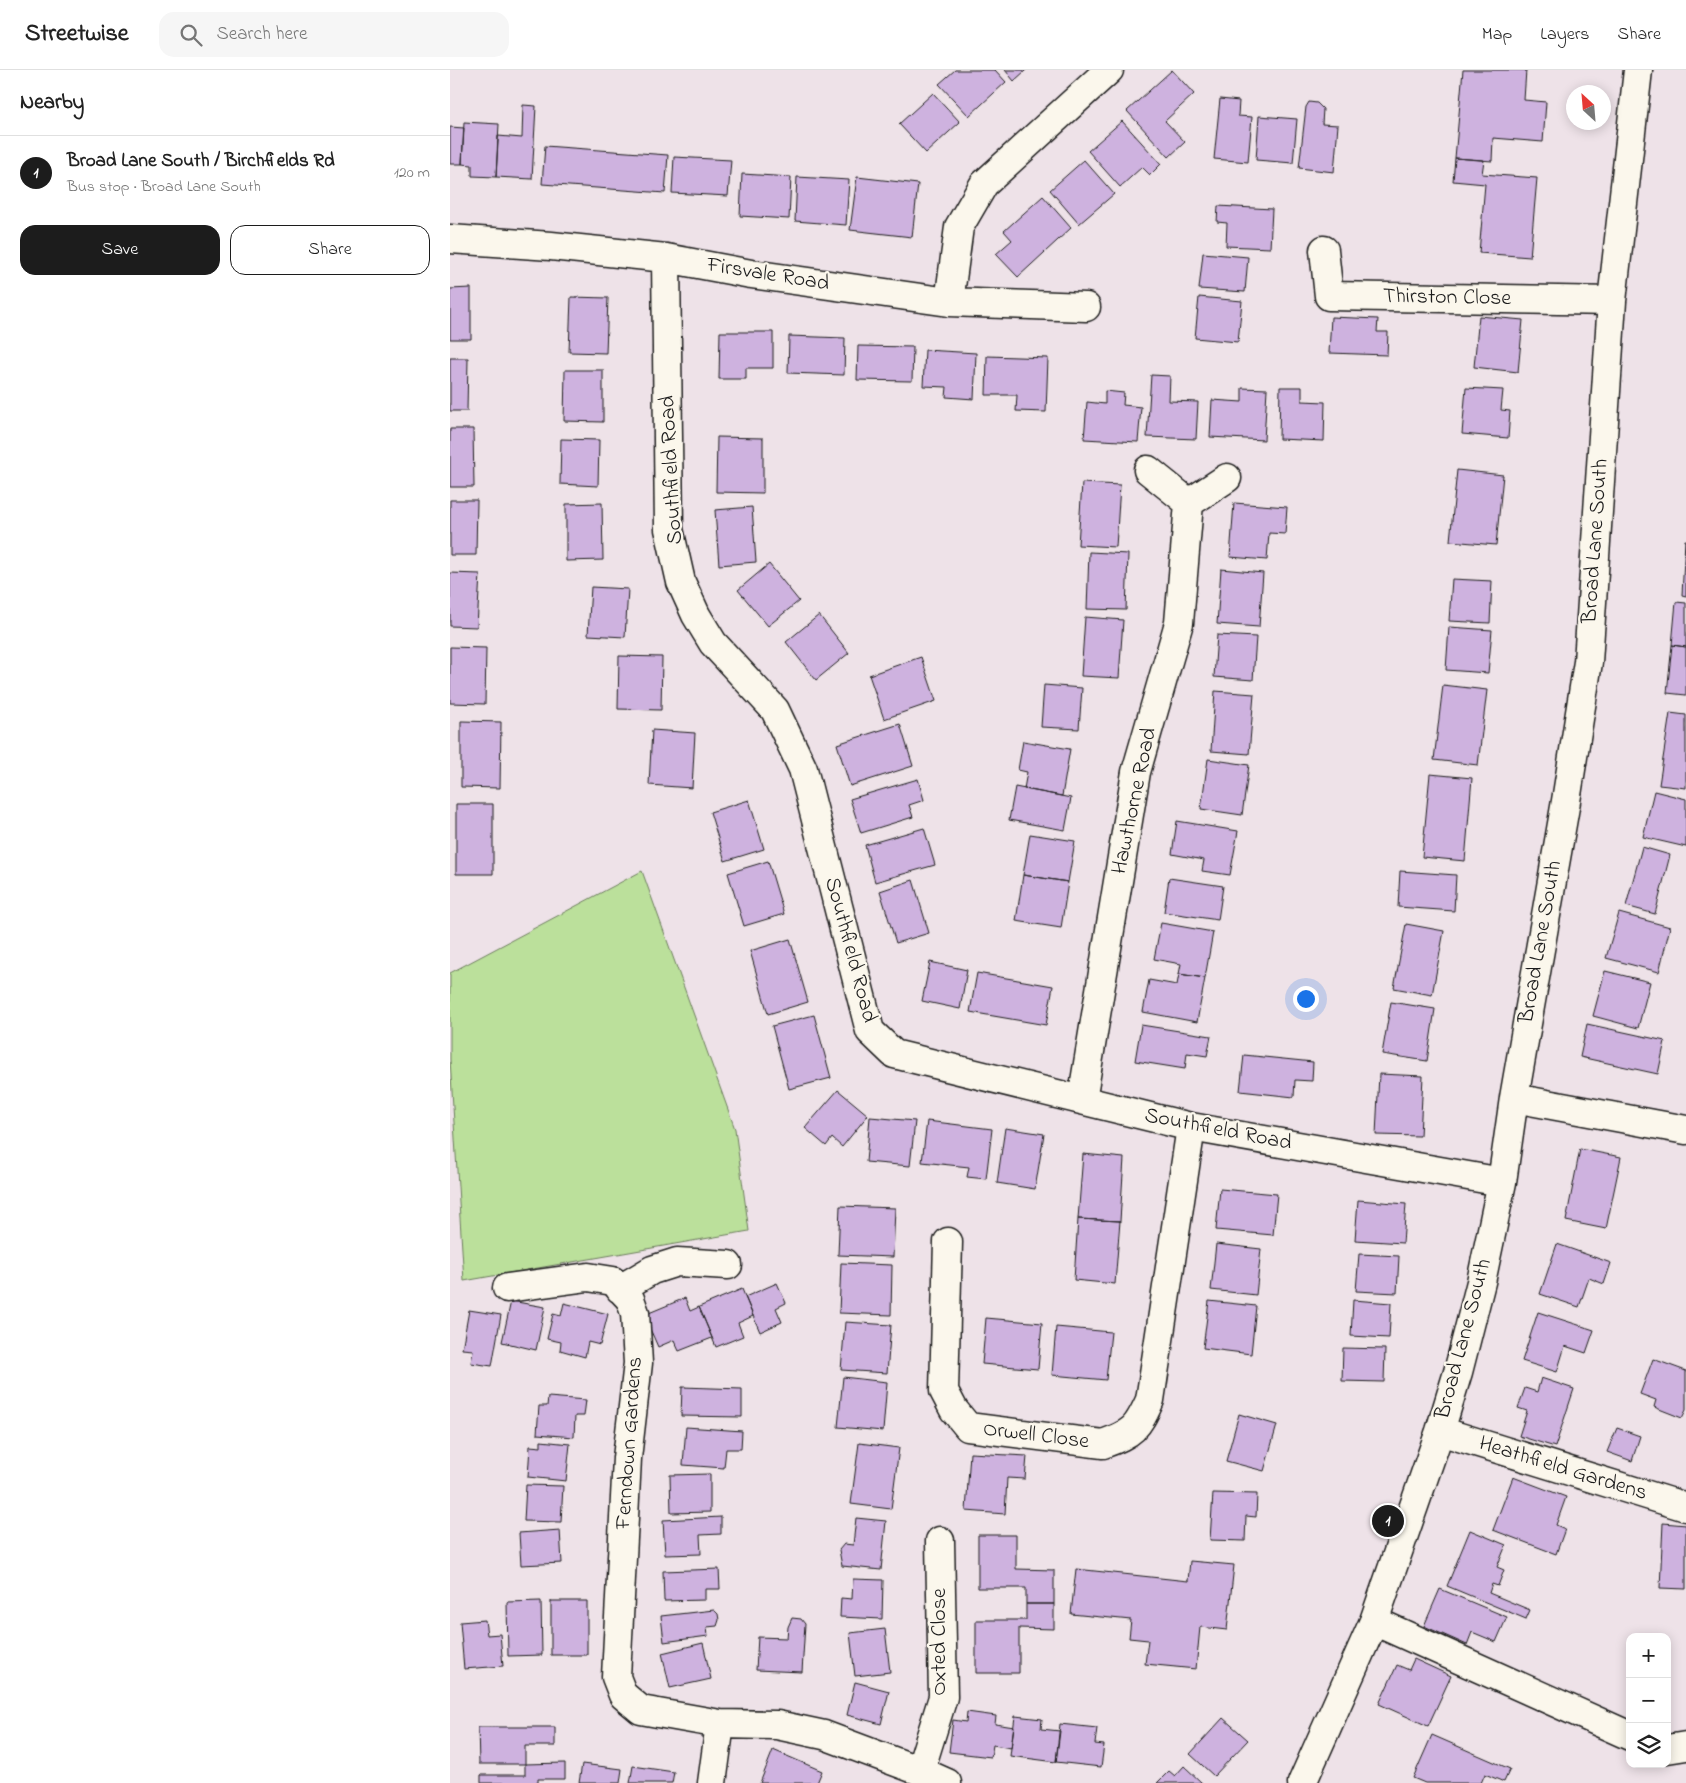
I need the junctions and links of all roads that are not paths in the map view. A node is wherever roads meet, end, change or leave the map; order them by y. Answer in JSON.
{"nodes":[{"id":1,"x":1108,"y":70,"type":"edge"},
{"id":2,"x":1638,"y":70,"type":"edge"},
{"id":3,"x":450,"y":239,"type":"edge"},
{"id":4,"x":1324,"y":250,"type":"dead end"},
{"id":5,"x":666,"y":258,"type":"junction"},
{"id":6,"x":1612,"y":301,"type":"junction"},
{"id":7,"x":950,"y":302,"type":"junction"},
{"id":8,"x":1086,"y":307,"type":"dead end"},
{"id":9,"x":1148,"y":470,"type":"dead end"},
{"id":10,"x":1227,"y":478,"type":"dead end"},
{"id":11,"x":1189,"y":503,"type":"junction"},
{"id":12,"x":1514,"y":1098,"type":"junction"},
{"id":13,"x":1082,"y":1100,"type":"junction"},
{"id":14,"x":1191,"y":1127,"type":"junction"},
{"id":15,"x":1686,"y":1130,"type":"edge"},
{"id":16,"x":1502,"y":1182,"type":"junction"},
{"id":17,"x":948,"y":1242,"type":"dead end"},
{"id":18,"x":728,"y":1265,"type":"dead end"},
{"id":19,"x":507,"y":1288,"type":"dead end"},
{"id":20,"x":620,"y":1289,"type":"junction"},
{"id":21,"x":1440,"y":1431,"type":"junction"},
{"id":22,"x":1686,"y":1507,"type":"edge"},
{"id":23,"x":940,"y":1541,"type":"dead end"},
{"id":24,"x":1374,"y":1621,"type":"junction"},
{"id":25,"x":720,"y":1724,"type":"junction"},
{"id":26,"x":1626,"y":1734,"type":"edge"},
{"id":27,"x":1686,"y":1746,"type":"edge"},
{"id":28,"x":1671,"y":1748,"type":"edge"},
{"id":29,"x":920,"y":1771,"type":"junction"},
{"id":30,"x":712,"y":1783,"type":"edge"},
{"id":31,"x":948,"y":1783,"type":"edge"},
{"id":32,"x":1302,"y":1783,"type":"edge"}],
"edges":[{"from":1,"to":7,"type":"street"},
{"from":2,"to":6,"type":"street","name":"Broad Lane South"},
{"from":3,"to":5,"type":"street","name":"Firsvale Road"},
{"from":4,"to":6,"type":"street","name":"Thirston Close"},
{"from":5,"to":7,"type":"street","name":"Firsvale Road"},
{"from":5,"to":13,"type":"street","name":"Southfield Road"},
{"from":6,"to":12,"type":"street","name":"Broad Lane South"},
{"from":7,"to":8,"type":"street","name":"Firsvale Road"},
{"from":9,"to":11,"type":"street"},
{"from":10,"to":11,"type":"street"},
{"from":11,"to":13,"type":"street","name":"Hawthorne Road"},
{"from":12,"to":15,"type":"street"},
{"from":12,"to":16,"type":"street","name":"Broad Lane South"},
{"from":13,"to":14,"type":"street","name":"Southfield Road"},
{"from":14,"to":16,"type":"street","name":"Southfield Road"},
{"from":14,"to":17,"type":"street","name":"Orwell Close"},
{"from":16,"to":21,"type":"street","name":"Broad Lane South"},
{"from":18,"to":20,"type":"street"},
{"from":19,"to":20,"type":"street"},
{"from":20,"to":25,"type":"street","name":"Ferndown Gardens"},
{"from":21,"to":22,"type":"street","name":"Heathfield Gardens"},
{"from":21,"to":24,"type":"street","name":"Broad Lane South"},
{"from":23,"to":29,"type":"street","name":"Oxted Close"},
{"from":24,"to":26,"type":"street"},
{"from":24,"to":32,"type":"street","name":"Broad Lane South"},
{"from":25,"to":29,"type":"street"},
{"from":25,"to":30,"type":"street"},
{"from":27,"to":28,"type":"street"},
{"from":29,"to":31,"type":"street"}]}
